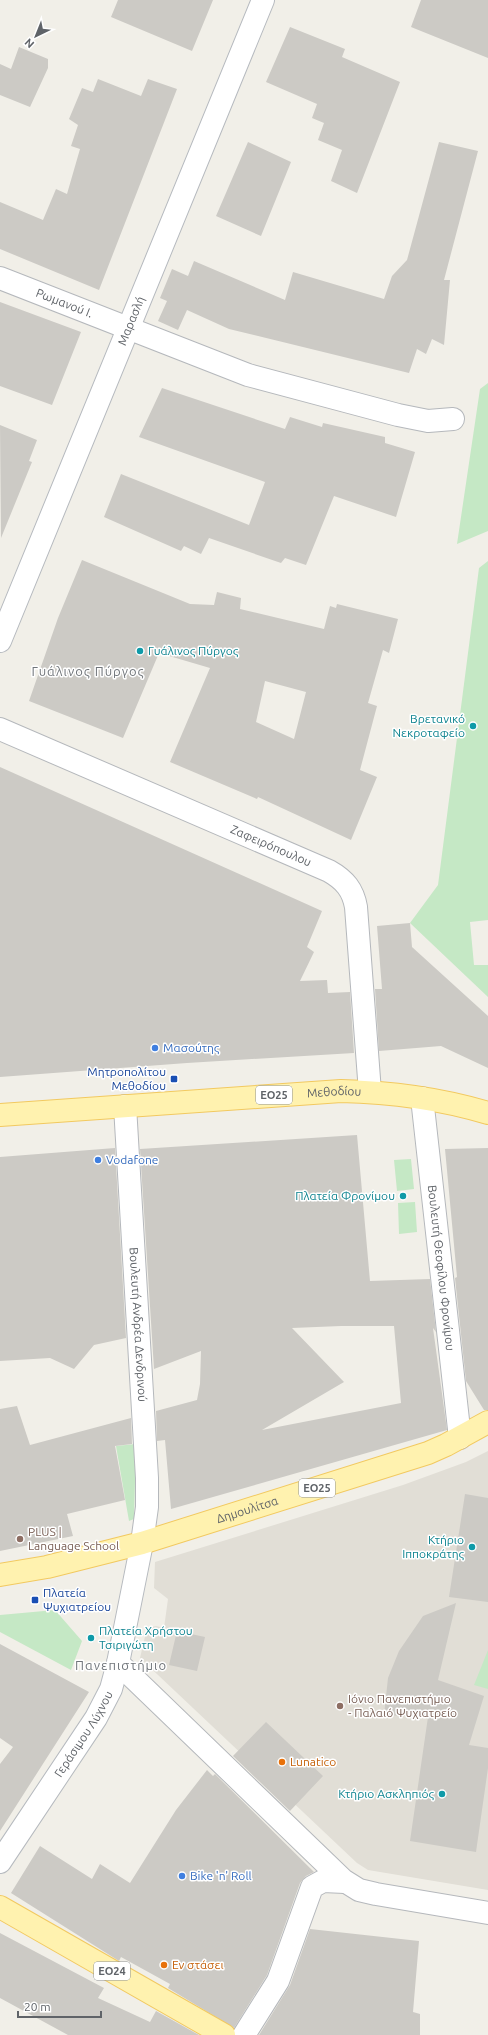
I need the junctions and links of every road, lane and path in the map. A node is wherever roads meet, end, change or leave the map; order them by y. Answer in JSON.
{"nodes":[{"id":1,"x":263,"y":0,"type":"edge"},
{"id":2,"x":0,"y":278,"type":"edge"},
{"id":3,"x":128,"y":328,"type":"junction"},
{"id":4,"x":453,"y":420,"type":"dead end"},
{"id":5,"x":0,"y":641,"type":"edge"},
{"id":6,"x":0,"y":729,"type":"edge"},
{"id":7,"x":370,"y":1092,"type":"junction"},
{"id":8,"x":422,"y":1098,"type":"junction"},
{"id":9,"x":125,"y":1106,"type":"junction"},
{"id":10,"x":488,"y":1113,"type":"edge"},
{"id":11,"x":0,"y":1115,"type":"edge"},
{"id":12,"x":488,"y":1422,"type":"edge"},
{"id":13,"x":460,"y":1438,"type":"junction"},
{"id":14,"x":142,"y":1543,"type":"junction"},
{"id":15,"x":0,"y":1575,"type":"edge"},
{"id":16,"x":118,"y":1663,"type":"junction"},
{"id":17,"x":0,"y":1862,"type":"edge"},
{"id":18,"x":345,"y":1882,"type":"junction"},
{"id":19,"x":0,"y":1907,"type":"edge"},
{"id":20,"x":488,"y":1913,"type":"edge"},
{"id":21,"x":224,"y":2035,"type":"edge"},
{"id":22,"x":244,"y":2035,"type":"edge"}],
"edges":[{"from":1,"to":3,"type":"street","name":"Μαρασλή"},
{"from":2,"to":3,"type":"street","name":"Ρωμανού Ι."},
{"from":3,"to":4,"type":"street","name":"Ρωμανού Ι."},
{"from":3,"to":5,"type":"street","name":"Μαρασλή"},
{"from":6,"to":7,"type":"street","name":"Ζαφειρόπουλου"},
{"from":7,"to":8,"type":"main road","name":"Μεθοδίου","number":"ΕΟ25"},
{"from":7,"to":9,"type":"main road","name":"Μεθοδίου","number":"ΕΟ25"},
{"from":8,"to":10,"type":"main road","name":"Μεθοδίου","number":"ΕΟ25"},
{"from":8,"to":13,"type":"street","name":"Βουλευτή Θεοφίλου Φρονίμου"},
{"from":9,"to":11,"type":"main road","number":"ΕΟ25"},
{"from":9,"to":14,"type":"street","name":"Βουλευτή Ανδρέα Δενδρινού"},
{"from":12,"to":13,"type":"main road","name":"Δημουλίτσα","number":"ΕΟ25"},
{"from":13,"to":14,"type":"main road","name":"Δημουλίτσα","number":"ΕΟ25"},
{"from":14,"to":15,"type":"main road","name":"Δημουλίτσα","number":"ΕΟ25"},
{"from":14,"to":16,"type":"street","name":"Γεράσιμου Λύχνου"},
{"from":16,"to":17,"type":"street","name":"Γεράσιμου Λύχνου"},
{"from":16,"to":18,"type":"street"},
{"from":18,"to":20,"type":"street"},
{"from":18,"to":22,"type":"street"},
{"from":19,"to":21,"type":"main road","number":"ΕΟ24"}]}
